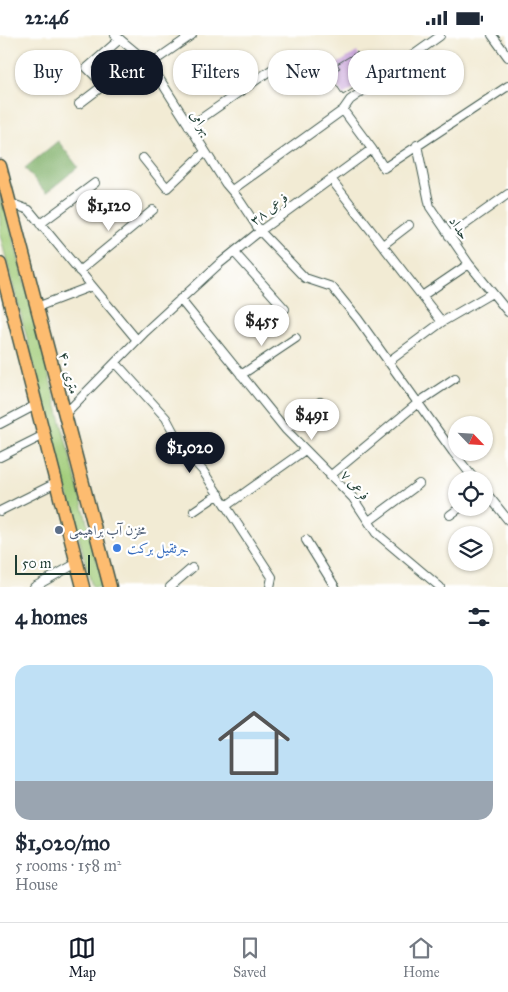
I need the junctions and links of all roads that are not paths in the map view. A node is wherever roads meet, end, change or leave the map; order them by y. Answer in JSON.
{"nodes":[{"id":1,"x":192,"y":35,"type":"edge"},
{"id":2,"x":492,"y":35,"type":"edge"},
{"id":3,"x":440,"y":36,"type":"edge"},
{"id":4,"x":117,"y":37,"type":"edge"},
{"id":5,"x":133,"y":50,"type":"edge"},
{"id":6,"x":163,"y":55,"type":"edge"},
{"id":7,"x":508,"y":57,"type":"edge"},
{"id":8,"x":268,"y":72,"type":"edge"},
{"id":9,"x":163,"y":85,"type":"edge"},
{"id":10,"x":508,"y":86,"type":"edge"},
{"id":11,"x":79,"y":104,"type":"dead end"},
{"id":12,"x":343,"y":110,"type":"junction"},
{"id":13,"x":189,"y":127,"type":"junction"},
{"id":14,"x":417,"y":145,"type":"junction"},
{"id":15,"x":372,"y":149,"type":"junction"},
{"id":16,"x":205,"y":152,"type":"junction"},
{"id":17,"x":143,"y":158,"type":"dead end"},
{"id":18,"x":0,"y":166,"type":"edge"},
{"id":19,"x":332,"y":179,"type":"junction"},
{"id":20,"x":95,"y":183,"type":"dead end"},
{"id":21,"x":0,"y":186,"type":"edge"},
{"id":22,"x":232,"y":190,"type":"junction"},
{"id":23,"x":508,"y":194,"type":"edge"},
{"id":24,"x":10,"y":203,"type":"junction"},
{"id":25,"x":153,"y":210,"type":"dead end"},
{"id":26,"x":40,"y":224,"type":"junction"},
{"id":27,"x":410,"y":225,"type":"dead end"},
{"id":28,"x":260,"y":231,"type":"junction"},
{"id":29,"x":449,"y":235,"type":"junction"},
{"id":30,"x":383,"y":245,"type":"junction"},
{"id":31,"x":234,"y":252,"type":"junction"},
{"id":32,"x":0,"y":264,"type":"edge"},
{"id":33,"x":469,"y":264,"type":"junction"},
{"id":34,"x":80,"y":271,"type":"junction"},
{"id":35,"x":92,"y":286,"type":"junction"},
{"id":36,"x":4,"y":292,"type":"edge"},
{"id":37,"x":492,"y":293,"type":"junction"},
{"id":38,"x":422,"y":296,"type":"junction"},
{"id":39,"x":180,"y":299,"type":"junction"},
{"id":40,"x":37,"y":307,"type":"junction"},
{"id":41,"x":285,"y":309,"type":"dead end"},
{"id":42,"x":508,"y":312,"type":"edge"},
{"id":43,"x":442,"y":322,"type":"junction"},
{"id":44,"x":296,"y":338,"type":"dead end"},
{"id":45,"x":137,"y":340,"type":"junction"},
{"id":46,"x":388,"y":362,"type":"junction"},
{"id":47,"x":116,"y":363,"type":"junction"},
{"id":48,"x":241,"y":375,"type":"junction"},
{"id":49,"x":455,"y":378,"type":"dead end"},
{"id":50,"x":320,"y":402,"type":"dead end"},
{"id":51,"x":419,"y":402,"type":"junction"},
{"id":52,"x":36,"y":405,"type":"junction"},
{"id":53,"x":65,"y":414,"type":"junction"},
{"id":54,"x":0,"y":424,"type":"edge"},
{"id":55,"x":286,"y":430,"type":"junction"},
{"id":56,"x":44,"y":435,"type":"junction"},
{"id":57,"x":305,"y":450,"type":"junction"},
{"id":58,"x":0,"y":457,"type":"edge"},
{"id":59,"x":468,"y":471,"type":"edge"},
{"id":60,"x":330,"y":475,"type":"junction"},
{"id":61,"x":56,"y":483,"type":"junction"},
{"id":62,"x":419,"y":484,"type":"dead end"},
{"id":63,"x":219,"y":494,"type":"junction"},
{"id":64,"x":493,"y":502,"type":"edge"},
{"id":65,"x":226,"y":506,"type":"junction"},
{"id":66,"x":0,"y":511,"type":"edge"},
{"id":67,"x":194,"y":511,"type":"dead end"},
{"id":68,"x":508,"y":520,"type":"edge"},
{"id":69,"x":368,"y":521,"type":"junction"},
{"id":70,"x":306,"y":541,"type":"dead end"},
{"id":71,"x":77,"y":563,"type":"junction"},
{"id":72,"x":192,"y":568,"type":"dead end"},
{"id":73,"x":34,"y":587,"type":"edge"},
{"id":74,"x":82,"y":587,"type":"edge"},
{"id":75,"x":110,"y":587,"type":"edge"},
{"id":76,"x":170,"y":587,"type":"edge"},
{"id":77,"x":270,"y":587,"type":"edge"},
{"id":78,"x":335,"y":587,"type":"edge"},
{"id":79,"x":440,"y":587,"type":"edge"}],
"edges":[{"from":1,"to":6,"type":"street"},
{"from":2,"to":7,"type":"street"},
{"from":3,"to":12,"type":"street"},
{"from":4,"to":5,"type":"street","name":"بهرامی"},
{"from":4,"to":11,"type":"street"},
{"from":8,"to":13,"type":"street"},
{"from":9,"to":13,"type":"street","name":"بهرامی"},
{"from":10,"to":14,"type":"street"},
{"from":12,"to":15,"type":"street"},
{"from":12,"to":22,"type":"street"},
{"from":13,"to":16,"type":"street","name":"بهرامی"},
{"from":14,"to":15,"type":"street"},
{"from":14,"to":29,"type":"street","name":"حداد"},
{"from":15,"to":19,"type":"street","name":"فرعی ۳۸"},
{"from":16,"to":17,"type":"street"},
{"from":16,"to":22,"type":"street","name":"بهرامی"},
{"from":18,"to":24,"type":"main road","name":"۴۰ متری"},
{"from":19,"to":28,"type":"street","name":"فرعی ۳۸"},
{"from":19,"to":30,"type":"street"},
{"from":20,"to":26,"type":"street"},
{"from":21,"to":24,"type":"main road"},
{"from":22,"to":28,"type":"street","name":"بهرامی"},
{"from":23,"to":29,"type":"street"},
{"from":24,"to":26,"type":"street"},
{"from":24,"to":40,"type":"main road","name":"۴۰ متری"},
{"from":25,"to":34,"type":"street"},
{"from":26,"to":34,"type":"street"},
{"from":27,"to":30,"type":"street"},
{"from":28,"to":31,"type":"street","name":"فرعی ۳۸"},
{"from":28,"to":46,"type":"street","name":"بهرامی"},
{"from":29,"to":33,"type":"street","name":"حداد"},
{"from":30,"to":38,"type":"street"},
{"from":31,"to":39,"type":"street","name":"فرعی ۳۸"},
{"from":31,"to":41,"type":"street"},
{"from":32,"to":36,"type":"main road"},
{"from":33,"to":37,"type":"street","name":"حداد"},
{"from":33,"to":38,"type":"street"},
{"from":34,"to":35,"type":"street"},
{"from":35,"to":40,"type":"street"},
{"from":35,"to":45,"type":"street"},
{"from":36,"to":52,"type":"main road"},
{"from":37,"to":42,"type":"street","name":"حداد"},
{"from":37,"to":43,"type":"street"},
{"from":38,"to":43,"type":"street"},
{"from":39,"to":45,"type":"street","name":"فرعی ۳۸"},
{"from":39,"to":48,"type":"street","name":"فرعی ۷"},
{"from":40,"to":53,"type":"main road","name":"۴۰ متری"},
{"from":43,"to":46,"type":"street"},
{"from":44,"to":48,"type":"street"},
{"from":45,"to":47,"type":"street","name":"فرعی ۳۸"},
{"from":46,"to":51,"type":"street","name":"بهرامی"},
{"from":47,"to":53,"type":"street","name":"فرعی ۳۸"},
{"from":47,"to":63,"type":"street"},
{"from":48,"to":55,"type":"street","name":"فرعی ۷"},
{"from":49,"to":51,"type":"street"},
{"from":50,"to":55,"type":"street"},
{"from":51,"to":59,"type":"street","name":"بهرامی"},
{"from":51,"to":60,"type":"street"},
{"from":52,"to":54,"type":"street"},
{"from":52,"to":56,"type":"main road"},
{"from":53,"to":75,"type":"main road","name":"۴۰ متری"},
{"from":55,"to":57,"type":"street","name":"فرعی ۷"},
{"from":56,"to":58,"type":"street"},
{"from":56,"to":61,"type":"main road"},
{"from":57,"to":60,"type":"street","name":"فرعی ۷"},
{"from":57,"to":65,"type":"street"},
{"from":60,"to":69,"type":"street","name":"فرعی ۷"},
{"from":61,"to":66,"type":"street"},
{"from":61,"to":71,"type":"main road"},
{"from":62,"to":69,"type":"street"},
{"from":63,"to":65,"type":"street"},
{"from":63,"to":67,"type":"street"},
{"from":64,"to":68,"type":"street"},
{"from":65,"to":77,"type":"street"},
{"from":69,"to":79,"type":"street","name":"فرعی ۷"},
{"from":70,"to":78,"type":"street"},
{"from":71,"to":73,"type":"street"},
{"from":71,"to":74,"type":"main road"},
{"from":72,"to":76,"type":"street"}]}
